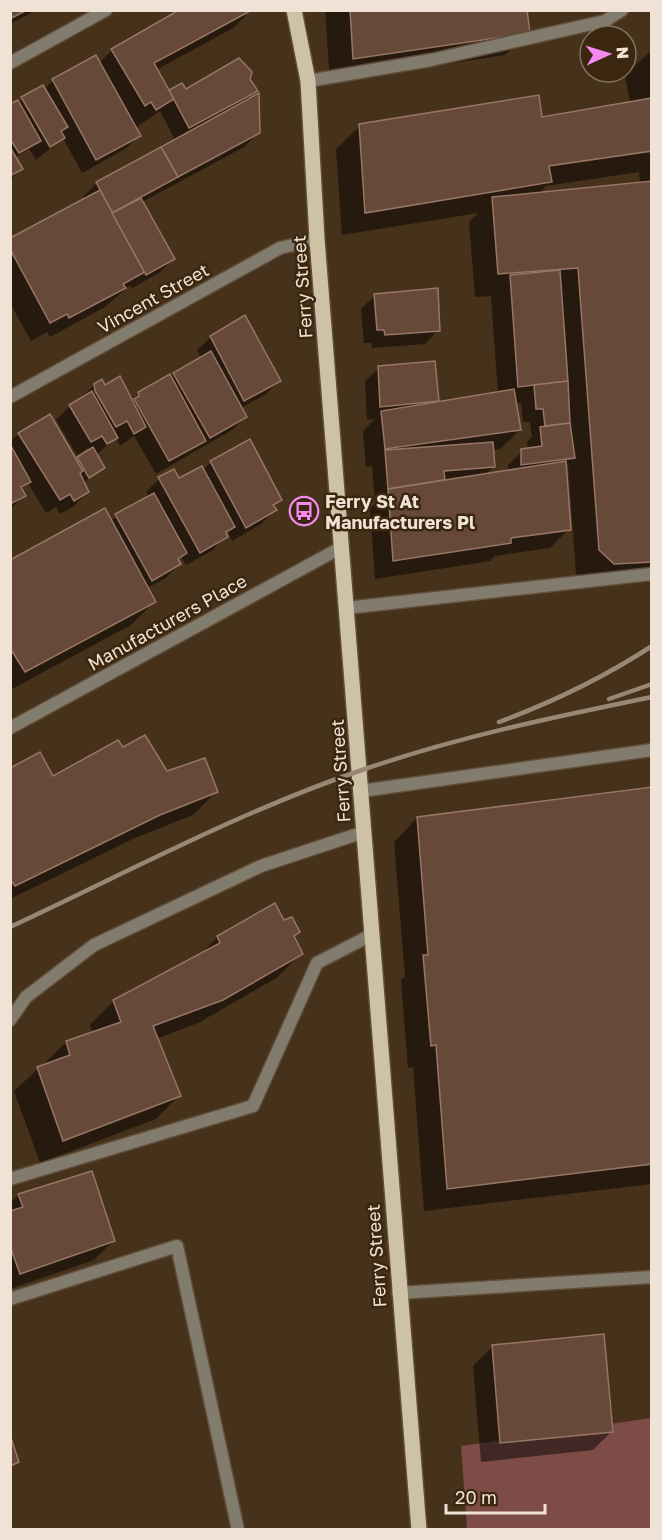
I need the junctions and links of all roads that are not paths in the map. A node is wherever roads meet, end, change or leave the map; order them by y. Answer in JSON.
{"nodes":[{"id":1,"x":106,"y":10,"type":"edge"},
{"id":2,"x":294,"y":10,"type":"edge"},
{"id":3,"x":622,"y":10,"type":"edge"},
{"id":4,"x":10,"y":63,"type":"edge"},
{"id":5,"x":308,"y":81,"type":"junction"},
{"id":6,"x":317,"y":239,"type":"junction"},
{"id":7,"x":10,"y":397,"type":"edge"},
{"id":8,"x":342,"y":547,"type":"junction"},
{"id":9,"x":651,"y":574,"type":"edge"},
{"id":10,"x":346,"y":608,"type":"junction"},
{"id":11,"x":10,"y":728,"type":"edge"},
{"id":12,"x":651,"y":750,"type":"edge"},
{"id":13,"x":361,"y":791,"type":"junction"},
{"id":14,"x":364,"y":832,"type":"junction"},
{"id":15,"x":373,"y":934,"type":"junction"},
{"id":16,"x":10,"y":1020,"type":"edge"},
{"id":17,"x":10,"y":1179,"type":"edge"},
{"id":18,"x":651,"y":1277,"type":"edge"},
{"id":19,"x":398,"y":1293,"type":"junction"},
{"id":20,"x":10,"y":1299,"type":"edge"},
{"id":21,"x":238,"y":1530,"type":"edge"},
{"id":22,"x":419,"y":1530,"type":"edge"}],
"edges":[{"from":1,"to":4,"type":"street"},
{"from":2,"to":5,"type":"main road","name":"Ferry Street"},
{"from":3,"to":5,"type":"street"},
{"from":5,"to":6,"type":"main road","name":"Ferry Street"},
{"from":6,"to":7,"type":"street","name":"Vincent Street"},
{"from":6,"to":8,"type":"main road","name":"Ferry Street"},
{"from":8,"to":10,"type":"main road","name":"Ferry Street"},
{"from":8,"to":11,"type":"street","name":"Manufacturers Place"},
{"from":9,"to":10,"type":"street"},
{"from":10,"to":13,"type":"main road","name":"Ferry Street"},
{"from":12,"to":13,"type":"street"},
{"from":13,"to":14,"type":"main road","name":"Ferry Street"},
{"from":14,"to":15,"type":"main road","name":"Ferry Street"},
{"from":14,"to":16,"type":"street"},
{"from":15,"to":17,"type":"street"},
{"from":15,"to":19,"type":"main road","name":"Ferry Street"},
{"from":18,"to":19,"type":"street"},
{"from":19,"to":22,"type":"main road","name":"Ferry Street"},
{"from":20,"to":21,"type":"street"}]}
